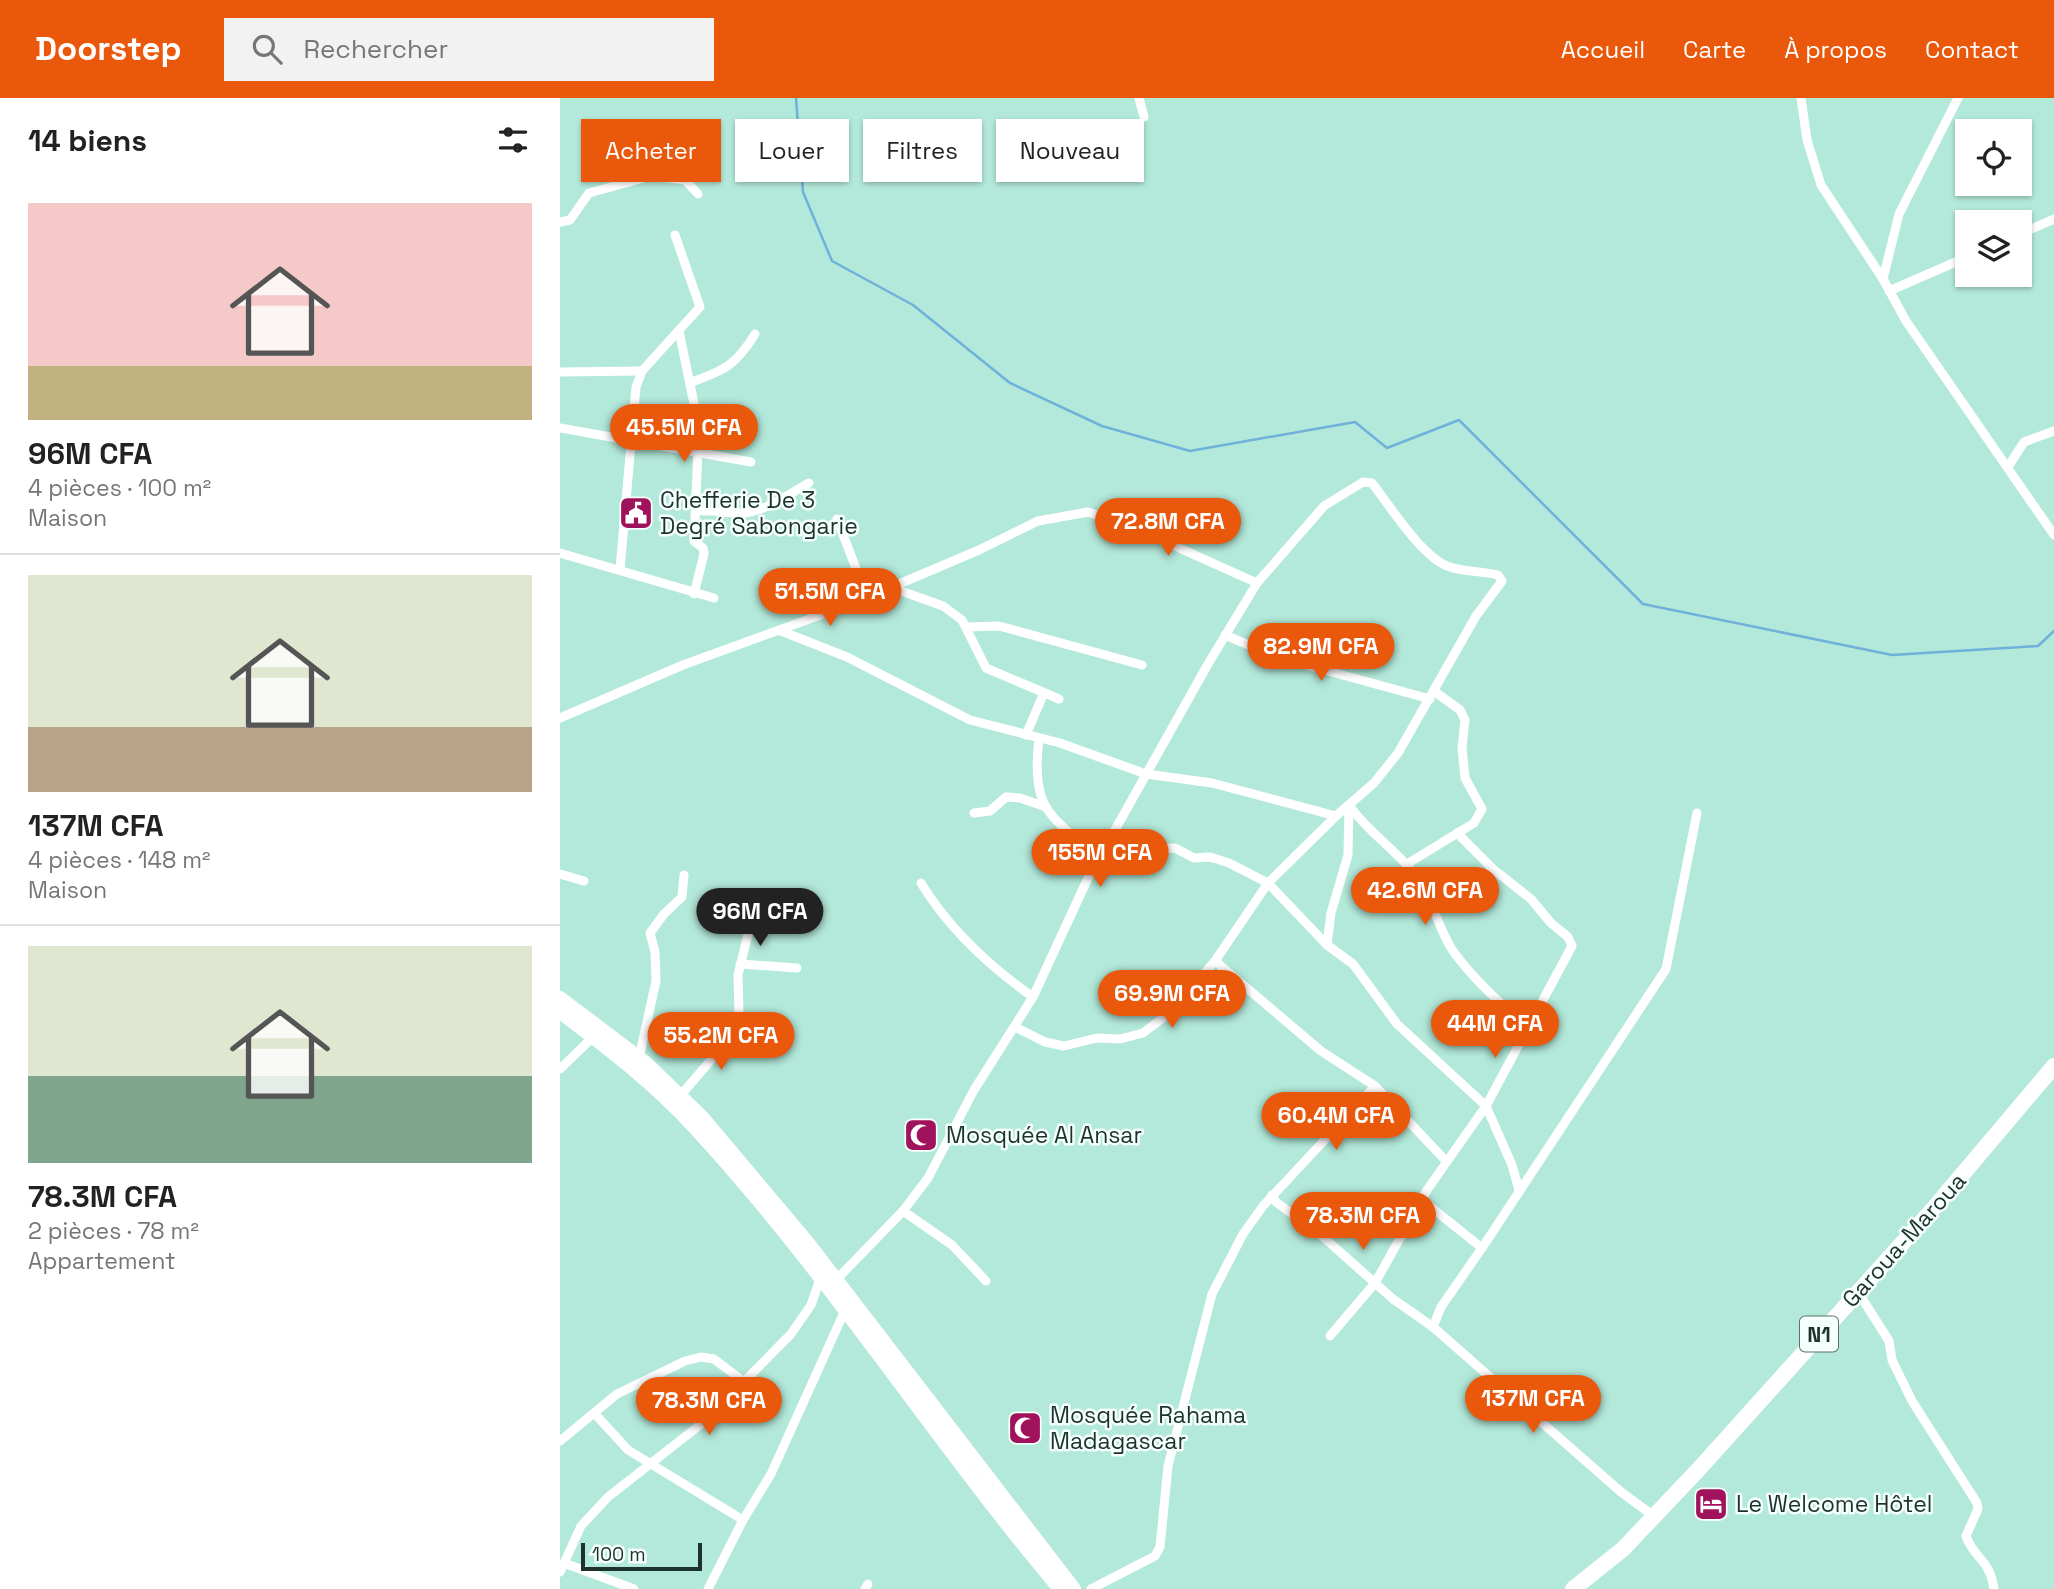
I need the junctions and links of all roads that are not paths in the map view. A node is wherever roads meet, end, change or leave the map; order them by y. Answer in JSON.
{"nodes":[{"id":1,"x":1139,"y":98,"type":"edge"},
{"id":2,"x":1801,"y":98,"type":"edge"},
{"id":3,"x":1958,"y":98,"type":"edge"},
{"id":4,"x":1144,"y":117,"type":"dead end"},
{"id":5,"x":698,"y":194,"type":"dead end"},
{"id":6,"x":2054,"y":219,"type":"edge"},
{"id":7,"x":560,"y":222,"type":"edge"},
{"id":8,"x":2032,"y":229,"type":"edge"},
{"id":9,"x":675,"y":235,"type":"dead end"},
{"id":10,"x":1955,"y":262,"type":"edge"},
{"id":11,"x":1883,"y":279,"type":"junction"},
{"id":12,"x":1889,"y":291,"type":"junction"},
{"id":13,"x":679,"y":331,"type":"junction"},
{"id":14,"x":755,"y":334,"type":"dead end"},
{"id":15,"x":642,"y":371,"type":"junction"},
{"id":16,"x":560,"y":372,"type":"edge"},
{"id":17,"x":692,"y":382,"type":"junction"},
{"id":18,"x":560,"y":428,"type":"edge"},
{"id":19,"x":2054,"y":431,"type":"edge"},
{"id":20,"x":632,"y":440,"type":"junction"},
{"id":21,"x":700,"y":453,"type":"junction"},
{"id":22,"x":751,"y":462,"type":"dead end"},
{"id":23,"x":2008,"y":467,"type":"junction"},
{"id":24,"x":809,"y":483,"type":"dead end"},
{"id":25,"x":696,"y":511,"type":"junction"},
{"id":26,"x":837,"y":519,"type":"dead end"},
{"id":27,"x":2054,"y":535,"type":"edge"},
{"id":28,"x":560,"y":553,"type":"edge"},
{"id":29,"x":620,"y":569,"type":"junction"},
{"id":30,"x":1257,"y":583,"type":"junction"},
{"id":31,"x":890,"y":587,"type":"junction"},
{"id":32,"x":694,"y":594,"type":"junction"},
{"id":33,"x":867,"y":597,"type":"junction"},
{"id":34,"x":715,"y":598,"type":"dead end"},
{"id":35,"x":965,"y":627,"type":"junction"},
{"id":36,"x":781,"y":631,"type":"junction"},
{"id":37,"x":1225,"y":635,"type":"junction"},
{"id":38,"x":1142,"y":665,"type":"dead end"},
{"id":39,"x":1043,"y":695,"type":"junction"},
{"id":40,"x":1432,"y":695,"type":"junction"},
{"id":41,"x":1059,"y":699,"type":"dead end"},
{"id":42,"x":560,"y":718,"type":"edge"},
{"id":43,"x":1026,"y":735,"type":"junction"},
{"id":44,"x":1039,"y":738,"type":"junction"},
{"id":45,"x":1146,"y":774,"type":"junction"},
{"id":46,"x":1349,"y":805,"type":"junction"},
{"id":47,"x":1046,"y":807,"type":"junction"},
{"id":48,"x":974,"y":813,"type":"dead end"},
{"id":49,"x":1697,"y":813,"type":"dead end"},
{"id":50,"x":1336,"y":816,"type":"junction"},
{"id":51,"x":1114,"y":832,"type":"junction"},
{"id":52,"x":1457,"y":833,"type":"junction"},
{"id":53,"x":1099,"y":859,"type":"junction"},
{"id":54,"x":1407,"y":864,"type":"junction"},
{"id":55,"x":560,"y":874,"type":"edge"},
{"id":56,"x":684,"y":875,"type":"dead end"},
{"id":57,"x":584,"y":881,"type":"dead end"},
{"id":58,"x":920,"y":883,"type":"dead end"},
{"id":59,"x":1268,"y":883,"type":"junction"},
{"id":60,"x":751,"y":922,"type":"dead end"},
{"id":61,"x":1327,"y":945,"type":"junction"},
{"id":62,"x":1215,"y":961,"type":"junction"},
{"id":63,"x":740,"y":964,"type":"junction"},
{"id":64,"x":797,"y":968,"type":"dead end"},
{"id":65,"x":1033,"y":997,"type":"junction"},
{"id":66,"x":560,"y":998,"type":"edge"},
{"id":67,"x":560,"y":1012,"type":"edge"},
{"id":68,"x":1014,"y":1027,"type":"junction"},
{"id":69,"x":1528,"y":1027,"type":"junction"},
{"id":70,"x":593,"y":1037,"type":"junction"},
{"id":71,"x":639,"y":1058,"type":"junction"},
{"id":72,"x":2054,"y":1066,"type":"edge"},
{"id":73,"x":560,"y":1069,"type":"edge"},
{"id":74,"x":1375,"y":1086,"type":"junction"},
{"id":75,"x":680,"y":1096,"type":"junction"},
{"id":76,"x":1486,"y":1106,"type":"junction"},
{"id":77,"x":1446,"y":1161,"type":"junction"},
{"id":78,"x":1519,"y":1190,"type":"junction"},
{"id":79,"x":1272,"y":1195,"type":"junction"},
{"id":80,"x":1422,"y":1200,"type":"junction"},
{"id":81,"x":903,"y":1211,"type":"junction"},
{"id":82,"x":1482,"y":1248,"type":"junction"},
{"id":83,"x":820,"y":1279,"type":"junction"},
{"id":84,"x":836,"y":1280,"type":"junction"},
{"id":85,"x":986,"y":1281,"type":"dead end"},
{"id":86,"x":1375,"y":1283,"type":"junction"},
{"id":87,"x":1858,"y":1292,"type":"junction"},
{"id":88,"x":847,"y":1305,"type":"junction"},
{"id":89,"x":1433,"y":1327,"type":"junction"},
{"id":90,"x":1330,"y":1336,"type":"dead end"},
{"id":91,"x":743,"y":1381,"type":"junction"},
{"id":92,"x":595,"y":1414,"type":"junction"},
{"id":93,"x":560,"y":1441,"type":"edge"},
{"id":94,"x":652,"y":1463,"type":"junction"},
{"id":95,"x":1655,"y":1517,"type":"junction"},
{"id":96,"x":743,"y":1520,"type":"junction"},
{"id":97,"x":562,"y":1568,"type":"edge"},
{"id":98,"x":634,"y":1589,"type":"edge"},
{"id":99,"x":709,"y":1589,"type":"edge"},
{"id":100,"x":1060,"y":1589,"type":"edge"},
{"id":101,"x":1074,"y":1589,"type":"edge"},
{"id":102,"x":1091,"y":1589,"type":"edge"},
{"id":103,"x":1573,"y":1589,"type":"edge"},
{"id":104,"x":1994,"y":1589,"type":"edge"}],
"edges":[{"from":1,"to":4,"type":"street"},
{"from":2,"to":11,"type":"street"},
{"from":3,"to":11,"type":"street"},
{"from":5,"to":7,"type":"street"},
{"from":6,"to":8,"type":"street"},
{"from":9,"to":13,"type":"street"},
{"from":10,"to":12,"type":"street"},
{"from":11,"to":12,"type":"street"},
{"from":12,"to":23,"type":"street"},
{"from":13,"to":15,"type":"street"},
{"from":13,"to":17,"type":"street"},
{"from":14,"to":17,"type":"street"},
{"from":15,"to":16,"type":"street"},
{"from":15,"to":20,"type":"street"},
{"from":17,"to":21,"type":"street"},
{"from":18,"to":20,"type":"street"},
{"from":19,"to":23,"type":"street"},
{"from":20,"to":21,"type":"street"},
{"from":20,"to":29,"type":"street"},
{"from":21,"to":22,"type":"street"},
{"from":21,"to":25,"type":"street"},
{"from":23,"to":27,"type":"street"},
{"from":24,"to":25,"type":"street"},
{"from":25,"to":32,"type":"street"},
{"from":26,"to":33,"type":"street"},
{"from":28,"to":29,"type":"street"},
{"from":29,"to":32,"type":"street"},
{"from":30,"to":31,"type":"street"},
{"from":30,"to":37,"type":"street"},
{"from":30,"to":40,"type":"street"},
{"from":31,"to":33,"type":"street"},
{"from":31,"to":35,"type":"street"},
{"from":32,"to":34,"type":"street"},
{"from":33,"to":36,"type":"street"},
{"from":35,"to":38,"type":"street"},
{"from":35,"to":39,"type":"street"},
{"from":36,"to":42,"type":"street"},
{"from":36,"to":43,"type":"street"},
{"from":37,"to":40,"type":"street"},
{"from":37,"to":45,"type":"street"},
{"from":39,"to":41,"type":"street"},
{"from":39,"to":43,"type":"street"},
{"from":40,"to":46,"type":"street"},
{"from":40,"to":52,"type":"street"},
{"from":43,"to":44,"type":"street"},
{"from":44,"to":45,"type":"street"},
{"from":44,"to":47,"type":"street"},
{"from":45,"to":50,"type":"street"},
{"from":45,"to":51,"type":"street"},
{"from":46,"to":50,"type":"street"},
{"from":46,"to":54,"type":"street"},
{"from":46,"to":61,"type":"street"},
{"from":47,"to":48,"type":"street"},
{"from":47,"to":53,"type":"street"},
{"from":49,"to":78,"type":"street"},
{"from":50,"to":59,"type":"street"},
{"from":51,"to":53,"type":"street"},
{"from":51,"to":59,"type":"street"},
{"from":52,"to":54,"type":"street"},
{"from":52,"to":69,"type":"street"},
{"from":53,"to":65,"type":"street"},
{"from":54,"to":69,"type":"street"},
{"from":55,"to":57,"type":"street"},
{"from":56,"to":71,"type":"street"},
{"from":58,"to":65,"type":"street"},
{"from":59,"to":61,"type":"street"},
{"from":59,"to":62,"type":"street"},
{"from":60,"to":63,"type":"street"},
{"from":61,"to":76,"type":"street"},
{"from":62,"to":68,"type":"street"},
{"from":62,"to":74,"type":"street"},
{"from":63,"to":64,"type":"street"},
{"from":63,"to":75,"type":"street"},
{"from":65,"to":68,"type":"street"},
{"from":66,"to":71,"type":"main road"},
{"from":67,"to":70,"type":"main road"},
{"from":68,"to":81,"type":"street"},
{"from":69,"to":76,"type":"street"},
{"from":70,"to":73,"type":"street"},
{"from":70,"to":83,"type":"main road"},
{"from":71,"to":75,"type":"main road"},
{"from":72,"to":87,"type":"highway","name":"Garoua-Maroua","number":"N1"},
{"from":74,"to":77,"type":"street"},
{"from":74,"to":79,"type":"street"},
{"from":75,"to":84,"type":"main road"},
{"from":76,"to":77,"type":"street"},
{"from":76,"to":78,"type":"street"},
{"from":77,"to":80,"type":"street"},
{"from":78,"to":82,"type":"street"},
{"from":79,"to":86,"type":"street"},
{"from":79,"to":102,"type":"street"},
{"from":80,"to":82,"type":"street"},
{"from":80,"to":86,"type":"street"},
{"from":81,"to":84,"type":"street"},
{"from":81,"to":85,"type":"street"},
{"from":82,"to":89,"type":"street"},
{"from":83,"to":88,"type":"main road"},
{"from":83,"to":91,"type":"street"},
{"from":84,"to":88,"type":"main road"},
{"from":86,"to":89,"type":"street"},
{"from":86,"to":90,"type":"street"},
{"from":87,"to":95,"type":"highway","name":"Garoua-Maroua","number":"N1"},
{"from":87,"to":104,"type":"street"},
{"from":88,"to":96,"type":"street"},
{"from":88,"to":100,"type":"main road"},
{"from":88,"to":101,"type":"main road"},
{"from":89,"to":95,"type":"street"},
{"from":91,"to":92,"type":"street"},
{"from":91,"to":94,"type":"street"},
{"from":92,"to":93,"type":"street"},
{"from":92,"to":94,"type":"street"},
{"from":94,"to":96,"type":"street"},
{"from":94,"to":97,"type":"street"},
{"from":95,"to":103,"type":"highway","name":"Garoua-Maroua","number":"N1"},
{"from":96,"to":99,"type":"street"},
{"from":97,"to":98,"type":"street"}]}
